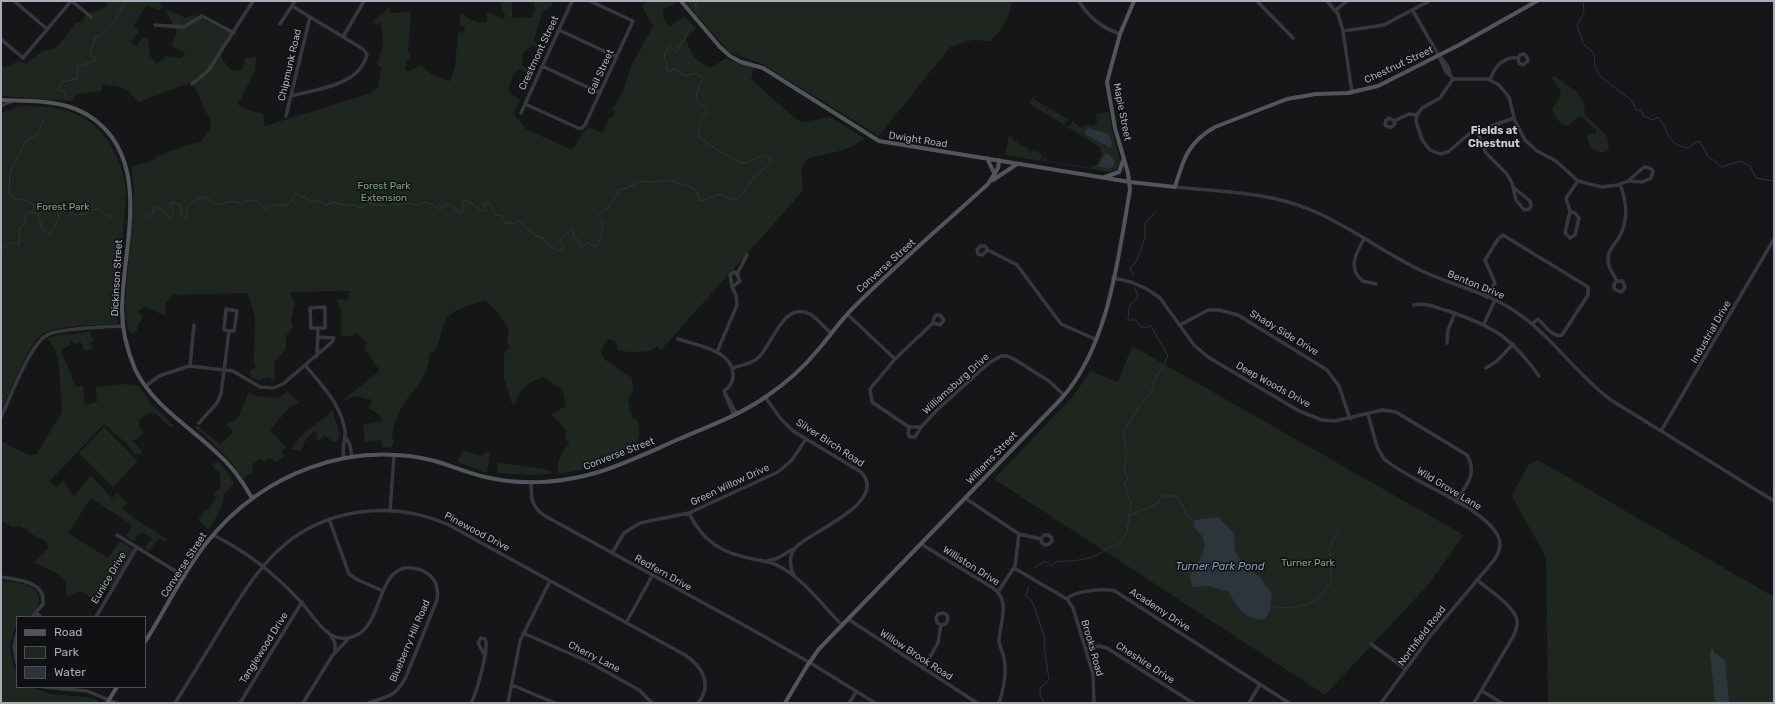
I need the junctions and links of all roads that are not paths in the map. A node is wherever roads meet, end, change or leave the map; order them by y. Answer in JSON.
{"nodes":[{"id":1,"x":14,"y":1,"type":"edge"},
{"id":2,"x":72,"y":1,"type":"edge"},
{"id":3,"x":253,"y":1,"type":"edge"},
{"id":4,"x":295,"y":1,"type":"edge"},
{"id":5,"x":364,"y":1,"type":"edge"},
{"id":6,"x":572,"y":1,"type":"edge"},
{"id":7,"x":590,"y":1,"type":"edge"},
{"id":8,"x":681,"y":1,"type":"edge"},
{"id":9,"x":1079,"y":1,"type":"edge"},
{"id":10,"x":1134,"y":1,"type":"edge"},
{"id":11,"x":1258,"y":1,"type":"edge"},
{"id":12,"x":1327,"y":1,"type":"edge"},
{"id":13,"x":1347,"y":1,"type":"edge"},
{"id":14,"x":1429,"y":1,"type":"edge"},
{"id":15,"x":1537,"y":1,"type":"edge"},
{"id":16,"x":292,"y":6,"type":"junction"},
{"id":17,"x":1336,"y":10,"type":"junction"},
{"id":18,"x":1413,"y":11,"type":"junction"},
{"id":19,"x":91,"y":17,"type":"dead end"},
{"id":20,"x":310,"y":17,"type":"junction"},
{"id":21,"x":280,"y":24,"type":"dead end"},
{"id":22,"x":155,"y":25,"type":"dead end"},
{"id":23,"x":47,"y":29,"type":"junction"},
{"id":24,"x":559,"y":30,"type":"junction"},
{"id":25,"x":1343,"y":31,"type":"junction"},
{"id":26,"x":234,"y":33,"type":"junction"},
{"id":27,"x":1120,"y":34,"type":"junction"},
{"id":28,"x":343,"y":37,"type":"junction"},
{"id":29,"x":1293,"y":38,"type":"dead end"},
{"id":30,"x":1,"y":39,"type":"edge"},
{"id":31,"x":1439,"y":56,"type":"junction"},
{"id":32,"x":617,"y":57,"type":"junction"},
{"id":33,"x":1518,"y":58,"type":"dead end"},
{"id":34,"x":542,"y":66,"type":"junction"},
{"id":35,"x":1452,"y":80,"type":"junction"},
{"id":36,"x":1490,"y":80,"type":"junction"},
{"id":37,"x":192,"y":84,"type":"dead end"},
{"id":38,"x":1352,"y":92,"type":"junction"},
{"id":39,"x":600,"y":93,"type":"junction"},
{"id":40,"x":291,"y":96,"type":"junction"},
{"id":41,"x":1,"y":100,"type":"edge"},
{"id":42,"x":12,"y":101,"type":"junction"},
{"id":43,"x":525,"y":104,"type":"junction"},
{"id":44,"x":1,"y":106,"type":"edge"},
{"id":45,"x":521,"y":113,"type":"dead end"},
{"id":46,"x":1417,"y":115,"type":"junction"},
{"id":47,"x":286,"y":116,"type":"dead end"},
{"id":48,"x":1514,"y":118,"type":"junction"},
{"id":49,"x":1394,"y":121,"type":"dead end"},
{"id":50,"x":1477,"y":131,"type":"junction"},
{"id":51,"x":987,"y":158,"type":"junction"},
{"id":52,"x":1124,"y":158,"type":"junction"},
{"id":53,"x":1000,"y":160,"type":"junction"},
{"id":54,"x":1017,"y":163,"type":"junction"},
{"id":55,"x":995,"y":175,"type":"junction"},
{"id":56,"x":1105,"y":178,"type":"junction"},
{"id":57,"x":991,"y":181,"type":"junction"},
{"id":58,"x":1578,"y":181,"type":"junction"},
{"id":59,"x":1628,"y":181,"type":"junction"},
{"id":60,"x":1130,"y":182,"type":"junction"},
{"id":61,"x":1620,"y":184,"type":"junction"},
{"id":62,"x":1175,"y":187,"type":"junction"},
{"id":63,"x":1514,"y":188,"type":"junction"},
{"id":64,"x":1570,"y":211,"type":"junction"},
{"id":65,"x":1364,"y":239,"type":"junction"},
{"id":66,"x":1774,"y":239,"type":"edge"},
{"id":67,"x":988,"y":250,"type":"dead end"},
{"id":68,"x":747,"y":255,"type":"dead end"},
{"id":69,"x":737,"y":274,"type":"junction"},
{"id":70,"x":1113,"y":278,"type":"junction"},
{"id":71,"x":1617,"y":281,"type":"dead end"},
{"id":72,"x":1376,"y":284,"type":"dead end"},
{"id":73,"x":732,"y":287,"type":"junction"},
{"id":74,"x":1486,"y":297,"type":"junction"},
{"id":75,"x":1495,"y":300,"type":"junction"},
{"id":76,"x":1414,"y":305,"type":"dead end"},
{"id":77,"x":847,"y":314,"type":"junction"},
{"id":78,"x":1455,"y":314,"type":"junction"},
{"id":79,"x":933,"y":323,"type":"dead end"},
{"id":80,"x":1484,"y":324,"type":"junction"},
{"id":81,"x":1532,"y":324,"type":"junction"},
{"id":82,"x":194,"y":325,"type":"dead end"},
{"id":83,"x":1180,"y":325,"type":"junction"},
{"id":84,"x":123,"y":326,"type":"junction"},
{"id":85,"x":318,"y":328,"type":"junction"},
{"id":86,"x":229,"y":330,"type":"junction"},
{"id":87,"x":832,"y":333,"type":"junction"},
{"id":88,"x":318,"y":338,"type":"junction"},
{"id":89,"x":678,"y":339,"type":"dead end"},
{"id":90,"x":1095,"y":339,"type":"junction"},
{"id":91,"x":1447,"y":343,"type":"dead end"},
{"id":92,"x":1513,"y":344,"type":"junction"},
{"id":93,"x":717,"y":352,"type":"junction"},
{"id":94,"x":317,"y":356,"type":"junction"},
{"id":95,"x":895,"y":359,"type":"junction"},
{"id":96,"x":190,"y":366,"type":"junction"},
{"id":97,"x":306,"y":366,"type":"junction"},
{"id":98,"x":733,"y":368,"type":"junction"},
{"id":99,"x":1486,"y":368,"type":"dead end"},
{"id":100,"x":223,"y":370,"type":"junction"},
{"id":101,"x":1539,"y":376,"type":"dead end"},
{"id":102,"x":146,"y":386,"type":"junction"},
{"id":103,"x":1064,"y":395,"type":"junction"},
{"id":104,"x":765,"y":397,"type":"junction"},
{"id":105,"x":736,"y":414,"type":"junction"},
{"id":106,"x":1368,"y":414,"type":"junction"},
{"id":107,"x":1,"y":417,"type":"edge"},
{"id":108,"x":1350,"y":419,"type":"junction"},
{"id":109,"x":199,"y":423,"type":"dead end"},
{"id":110,"x":909,"y":427,"type":"junction"},
{"id":111,"x":920,"y":427,"type":"junction"},
{"id":112,"x":1661,"y":432,"type":"junction"},
{"id":113,"x":345,"y":436,"type":"junction"},
{"id":114,"x":806,"y":439,"type":"junction"},
{"id":115,"x":394,"y":455,"type":"junction"},
{"id":116,"x":352,"y":457,"type":"junction"},
{"id":117,"x":344,"y":458,"type":"junction"},
{"id":118,"x":531,"y":482,"type":"junction"},
{"id":119,"x":252,"y":498,"type":"junction"},
{"id":120,"x":965,"y":498,"type":"junction"},
{"id":121,"x":1774,"y":501,"type":"edge"},
{"id":122,"x":1456,"y":502,"type":"junction"},
{"id":123,"x":390,"y":510,"type":"junction"},
{"id":124,"x":689,"y":513,"type":"junction"},
{"id":125,"x":329,"y":519,"type":"junction"},
{"id":126,"x":117,"y":534,"type":"dead end"},
{"id":127,"x":1019,"y":534,"type":"junction"},
{"id":128,"x":213,"y":535,"type":"junction"},
{"id":129,"x":1041,"y":539,"type":"dead end"},
{"id":130,"x":921,"y":544,"type":"junction"},
{"id":131,"x":137,"y":548,"type":"junction"},
{"id":132,"x":795,"y":548,"type":"junction"},
{"id":133,"x":612,"y":553,"type":"junction"},
{"id":134,"x":766,"y":561,"type":"junction"},
{"id":135,"x":262,"y":566,"type":"junction"},
{"id":136,"x":1014,"y":568,"type":"junction"},
{"id":137,"x":652,"y":576,"type":"junction"},
{"id":138,"x":1,"y":577,"type":"edge"},
{"id":139,"x":185,"y":577,"type":"junction"},
{"id":140,"x":795,"y":577,"type":"junction"},
{"id":141,"x":1477,"y":580,"type":"junction"},
{"id":142,"x":550,"y":581,"type":"junction"},
{"id":143,"x":383,"y":591,"type":"junction"},
{"id":144,"x":998,"y":592,"type":"junction"},
{"id":145,"x":1067,"y":599,"type":"junction"},
{"id":146,"x":302,"y":602,"type":"junction"},
{"id":147,"x":36,"y":613,"type":"junction"},
{"id":148,"x":33,"y":616,"type":"edge"},
{"id":149,"x":40,"y":616,"type":"edge"},
{"id":150,"x":97,"y":616,"type":"edge"},
{"id":151,"x":848,"y":619,"type":"junction"},
{"id":152,"x":626,"y":623,"type":"junction"},
{"id":153,"x":842,"y":625,"type":"junction"},
{"id":154,"x":941,"y":625,"type":"dead end"},
{"id":155,"x":523,"y":633,"type":"junction"},
{"id":156,"x":331,"y":635,"type":"junction"},
{"id":157,"x":16,"y":638,"type":"edge"},
{"id":158,"x":349,"y":638,"type":"junction"},
{"id":159,"x":146,"y":640,"type":"edge"},
{"id":160,"x":1371,"y":644,"type":"dead end"},
{"id":161,"x":1086,"y":648,"type":"junction"},
{"id":162,"x":334,"y":654,"type":"junction"},
{"id":163,"x":484,"y":654,"type":"dead end"},
{"id":164,"x":16,"y":657,"type":"edge"},
{"id":165,"x":809,"y":662,"type":"junction"},
{"id":166,"x":923,"y":669,"type":"junction"},
{"id":167,"x":1406,"y":669,"type":"junction"},
{"id":168,"x":1260,"y":684,"type":"junction"},
{"id":169,"x":512,"y":685,"type":"junction"},
{"id":170,"x":58,"y":688,"type":"edge"},
{"id":171,"x":116,"y":688,"type":"edge"},
{"id":172,"x":857,"y":691,"type":"junction"},
{"id":173,"x":1482,"y":691,"type":"junction"},
{"id":174,"x":108,"y":701,"type":"edge"},
{"id":175,"x":116,"y":703,"type":"edge"},
{"id":176,"x":175,"y":703,"type":"edge"},
{"id":177,"x":240,"y":703,"type":"edge"},
{"id":178,"x":303,"y":703,"type":"edge"},
{"id":179,"x":368,"y":703,"type":"edge"},
{"id":180,"x":471,"y":703,"type":"edge"},
{"id":181,"x":508,"y":703,"type":"edge"},
{"id":182,"x":556,"y":703,"type":"edge"},
{"id":183,"x":652,"y":703,"type":"edge"},
{"id":184,"x":698,"y":703,"type":"edge"},
{"id":185,"x":785,"y":703,"type":"edge"},
{"id":186,"x":849,"y":703,"type":"edge"},
{"id":187,"x":875,"y":703,"type":"edge"},
{"id":188,"x":977,"y":703,"type":"edge"},
{"id":189,"x":999,"y":703,"type":"edge"},
{"id":190,"x":1094,"y":703,"type":"edge"},
{"id":191,"x":1193,"y":703,"type":"edge"},
{"id":192,"x":1249,"y":703,"type":"edge"},
{"id":193,"x":1290,"y":703,"type":"edge"},
{"id":194,"x":1381,"y":703,"type":"edge"},
{"id":195,"x":1474,"y":703,"type":"edge"},
{"id":196,"x":1502,"y":703,"type":"edge"}],
"edges":[{"from":1,"to":23,"type":"street"},
{"from":2,"to":19,"type":"street"},
{"from":2,"to":23,"type":"street"},
{"from":3,"to":26,"type":"street"},
{"from":4,"to":16,"type":"street"},
{"from":5,"to":28,"type":"street"},
{"from":6,"to":24,"type":"street","name":"Crestmont Street"},
{"from":7,"to":32,"type":"street","name":"Gail Street"},
{"from":8,"to":51,"type":"main road","name":"Dwight Road"},
{"from":9,"to":27,"type":"street"},
{"from":10,"to":27,"type":"main road","name":"Maple Street"},
{"from":11,"to":29,"type":"street"},
{"from":12,"to":17,"type":"street"},
{"from":13,"to":17,"type":"street"},
{"from":14,"to":18,"type":"street"},
{"from":15,"to":31,"type":"main road","name":"Chestnut Street"},
{"from":16,"to":20,"type":"street"},
{"from":16,"to":21,"type":"street"},
{"from":17,"to":25,"type":"street"},
{"from":18,"to":25,"type":"street"},
{"from":18,"to":31,"type":"street"},
{"from":20,"to":28,"type":"street"},
{"from":20,"to":40,"type":"street","name":"Chipmunk Road"},
{"from":22,"to":26,"type":"street"},
{"from":23,"to":30,"type":"street"},
{"from":24,"to":32,"type":"street"},
{"from":24,"to":34,"type":"street","name":"Crestmont Street"},
{"from":25,"to":38,"type":"street"},
{"from":26,"to":37,"type":"street"},
{"from":27,"to":52,"type":"main road","name":"Maple Street"},
{"from":28,"to":40,"type":"street"},
{"from":31,"to":35,"type":"street"},
{"from":31,"to":38,"type":"main road","name":"Chestnut Street"},
{"from":32,"to":39,"type":"street","name":"Gail Street"},
{"from":33,"to":36,"type":"street"},
{"from":34,"to":39,"type":"street"},
{"from":34,"to":43,"type":"street","name":"Crestmont Street"},
{"from":35,"to":36,"type":"street"},
{"from":35,"to":46,"type":"street"},
{"from":36,"to":48,"type":"street"},
{"from":38,"to":62,"type":"main road","name":"Chestnut Street"},
{"from":39,"to":43,"type":"street","name":"Gail Street"},
{"from":40,"to":47,"type":"street","name":"Chipmunk Road"},
{"from":41,"to":42,"type":"main road","name":"Dickinson Street"},
{"from":42,"to":44,"type":"street"},
{"from":42,"to":84,"type":"main road","name":"Dickinson Street"},
{"from":43,"to":45,"type":"street","name":"Crestmont Street"},
{"from":46,"to":49,"type":"street"},
{"from":46,"to":50,"type":"street"},
{"from":48,"to":50,"type":"street"},
{"from":48,"to":58,"type":"street"},
{"from":50,"to":63,"type":"street"},
{"from":51,"to":53,"type":"main road","name":"Dwight Road"},
{"from":51,"to":55,"type":"main road"},
{"from":52,"to":56,"type":"main road"},
{"from":52,"to":60,"type":"main road","name":"Maple Street"},
{"from":53,"to":54,"type":"main road","name":"Dwight Road"},
{"from":53,"to":55,"type":"main road","name":"Converse Street"},
{"from":54,"to":56,"type":"main road","name":"Dwight Road"},
{"from":54,"to":57,"type":"main road"},
{"from":55,"to":57,"type":"main road","name":"Converse Street"},
{"from":56,"to":60,"type":"main road","name":"Dwight Road"},
{"from":57,"to":77,"type":"main road","name":"Converse Street"},
{"from":58,"to":61,"type":"street"},
{"from":58,"to":64,"type":"street"},
{"from":59,"to":59,"type":"street"},
{"from":59,"to":61,"type":"street"},
{"from":60,"to":62,"type":"main road","name":"Dwight Road"},
{"from":60,"to":70,"type":"main road","name":"Williams Street"},
{"from":61,"to":71,"type":"street"},
{"from":62,"to":65,"type":"street","name":"Benton Drive"},
{"from":63,"to":63,"type":"street"},
{"from":64,"to":64,"type":"street"},
{"from":65,"to":72,"type":"street"},
{"from":65,"to":74,"type":"street","name":"Benton Drive"},
{"from":66,"to":112,"type":"street","name":"Industrial Drive"},
{"from":67,"to":90,"type":"street"},
{"from":68,"to":69,"type":"street"},
{"from":69,"to":73,"type":"street"},
{"from":69,"to":73,"type":"street"},
{"from":70,"to":83,"type":"street","name":"Deep Woods Drive"},
{"from":70,"to":90,"type":"main road","name":"Williams Street"},
{"from":73,"to":93,"type":"street"},
{"from":74,"to":75,"type":"street","name":"Benton Drive"},
{"from":74,"to":81,"type":"street"},
{"from":75,"to":80,"type":"street"},
{"from":75,"to":81,"type":"street","name":"Benton Drive"},
{"from":76,"to":78,"type":"street"},
{"from":77,"to":87,"type":"main road","name":"Converse Street"},
{"from":77,"to":95,"type":"street"},
{"from":78,"to":80,"type":"street"},
{"from":78,"to":91,"type":"street"},
{"from":79,"to":95,"type":"street","name":"Williamsburg Drive"},
{"from":80,"to":92,"type":"street"},
{"from":81,"to":112,"type":"street","name":"Benton Drive"},
{"from":82,"to":96,"type":"street"},
{"from":83,"to":108,"type":"street","name":"Deep Woods Drive"},
{"from":83,"to":108,"type":"street","name":"Shady Side Drive"},
{"from":84,"to":102,"type":"main road","name":"Dickinson Street"},
{"from":84,"to":107,"type":"street"},
{"from":85,"to":85,"type":"street"},
{"from":85,"to":88,"type":"street"},
{"from":86,"to":86,"type":"street"},
{"from":86,"to":100,"type":"street"},
{"from":87,"to":98,"type":"street"},
{"from":87,"to":104,"type":"main road","name":"Converse Street"},
{"from":88,"to":94,"type":"street"},
{"from":88,"to":94,"type":"street"},
{"from":89,"to":93,"type":"street"},
{"from":90,"to":103,"type":"main road","name":"Williams Street"},
{"from":92,"to":99,"type":"street"},
{"from":92,"to":101,"type":"street"},
{"from":93,"to":98,"type":"street"},
{"from":94,"to":97,"type":"street"},
{"from":95,"to":110,"type":"street","name":"Williamsburg Drive"},
{"from":96,"to":100,"type":"street"},
{"from":96,"to":102,"type":"street"},
{"from":97,"to":100,"type":"street"},
{"from":97,"to":113,"type":"street"},
{"from":98,"to":105,"type":"street"},
{"from":100,"to":109,"type":"street"},
{"from":102,"to":119,"type":"main road","name":"Dickinson Street"},
{"from":103,"to":111,"type":"street","name":"Williamsburg Drive"},
{"from":103,"to":120,"type":"main road","name":"Williams Street"},
{"from":104,"to":105,"type":"main road","name":"Converse Street"},
{"from":104,"to":114,"type":"street","name":"Silver Birch Road"},
{"from":105,"to":118,"type":"main road","name":"Converse Street"},
{"from":106,"to":108,"type":"street","name":"Deep Woods Drive"},
{"from":106,"to":122,"type":"street","name":"Wild Grove Lane"},
{"from":106,"to":122,"type":"street","name":"Deep Woods Drive"},
{"from":110,"to":111,"type":"street","name":"Williamsburg Drive"},
{"from":110,"to":111,"type":"street","name":"Williamsburg Drive"},
{"from":112,"to":121,"type":"street","name":"Benton Drive"},
{"from":113,"to":116,"type":"street"},
{"from":113,"to":117,"type":"street"},
{"from":114,"to":124,"type":"street","name":"Green Willow Drive"},
{"from":114,"to":132,"type":"street","name":"Silver Birch Road"},
{"from":115,"to":116,"type":"main road","name":"Converse Street"},
{"from":115,"to":118,"type":"main road","name":"Converse Street"},
{"from":115,"to":123,"type":"street"},
{"from":116,"to":117,"type":"main road","name":"Converse Street"},
{"from":117,"to":119,"type":"main road","name":"Converse Street"},
{"from":118,"to":133,"type":"street","name":"Redfern Drive"},
{"from":119,"to":128,"type":"main road","name":"Converse Street"},
{"from":120,"to":127,"type":"street"},
{"from":120,"to":130,"type":"main road","name":"Williams Street"},
{"from":122,"to":141,"type":"street","name":"Wild Grove Lane"},
{"from":123,"to":125,"type":"street","name":"Pinewood Drive"},
{"from":123,"to":142,"type":"street","name":"Pinewood Drive"},
{"from":124,"to":133,"type":"street","name":"Green Willow Drive"},
{"from":124,"to":134,"type":"street"},
{"from":125,"to":135,"type":"street","name":"Pinewood Drive"},
{"from":125,"to":143,"type":"street"},
{"from":126,"to":131,"type":"street"},
{"from":127,"to":129,"type":"street"},
{"from":127,"to":136,"type":"street"},
{"from":128,"to":135,"type":"street"},
{"from":128,"to":139,"type":"main road","name":"Converse Street"},
{"from":130,"to":144,"type":"street","name":"Williston Drive"},
{"from":130,"to":151,"type":"main road","name":"Williams Street"},
{"from":131,"to":139,"type":"street"},
{"from":131,"to":150,"type":"street","name":"Eunice Drive"},
{"from":132,"to":134,"type":"street","name":"Silver Birch Road"},
{"from":132,"to":140,"type":"street"},
{"from":133,"to":137,"type":"street","name":"Redfern Drive"},
{"from":134,"to":140,"type":"street"},
{"from":135,"to":146,"type":"street"},
{"from":135,"to":176,"type":"street","name":"Pinewood Drive"},
{"from":136,"to":144,"type":"street"},
{"from":136,"to":145,"type":"street"},
{"from":137,"to":152,"type":"street"},
{"from":137,"to":165,"type":"street","name":"Redfern Drive"},
{"from":138,"to":147,"type":"street"},
{"from":139,"to":159,"type":"main road","name":"Converse Street"},
{"from":140,"to":153,"type":"street"},
{"from":141,"to":167,"type":"street","name":"Northfield Road"},
{"from":141,"to":173,"type":"street"},
{"from":142,"to":152,"type":"street","name":"Pinewood Drive"},
{"from":142,"to":155,"type":"street"},
{"from":143,"to":158,"type":"street","name":"Blueberry Hill Road"},
{"from":143,"to":179,"type":"street","name":"Blueberry Hill Road"},
{"from":144,"to":189,"type":"street","name":"Williston Drive"},
{"from":145,"to":161,"type":"street","name":"Brooks Road"},
{"from":145,"to":168,"type":"street","name":"Academy Drive"},
{"from":146,"to":156,"type":"street"},
{"from":146,"to":177,"type":"street","name":"Tanglewood Drive"},
{"from":147,"to":148,"type":"street"},
{"from":147,"to":149,"type":"street"},
{"from":151,"to":153,"type":"main road","name":"Williams Street"},
{"from":151,"to":166,"type":"street","name":"Willow Brook Road"},
{"from":152,"to":184,"type":"street","name":"Pinewood Drive"},
{"from":153,"to":165,"type":"main road","name":"Williams Street"},
{"from":154,"to":166,"type":"street"},
{"from":155,"to":169,"type":"street"},
{"from":155,"to":183,"type":"street","name":"Cherry Lane"},
{"from":156,"to":158,"type":"street"},
{"from":156,"to":162,"type":"street"},
{"from":157,"to":164,"type":"street"},
{"from":158,"to":162,"type":"street","name":"Blueberry Hill Road"},
{"from":160,"to":167,"type":"street"},
{"from":161,"to":190,"type":"street","name":"Brooks Road"},
{"from":161,"to":191,"type":"street","name":"Cheshire Drive"},
{"from":162,"to":178,"type":"street","name":"Blueberry Hill Road"},
{"from":163,"to":180,"type":"street"},
{"from":165,"to":172,"type":"street","name":"Redfern Drive"},
{"from":165,"to":185,"type":"main road","name":"Williams Street"},
{"from":166,"to":188,"type":"street","name":"Willow Brook Road"},
{"from":167,"to":194,"type":"street","name":"Northfield Road"},
{"from":168,"to":192,"type":"street"},
{"from":168,"to":193,"type":"street","name":"Academy Drive"},
{"from":169,"to":181,"type":"street"},
{"from":169,"to":182,"type":"street"},
{"from":170,"to":174,"type":"street"},
{"from":171,"to":174,"type":"main road"},
{"from":172,"to":186,"type":"street"},
{"from":172,"to":187,"type":"street","name":"Redfern Drive"},
{"from":173,"to":195,"type":"street"},
{"from":173,"to":196,"type":"street"},
{"from":174,"to":175,"type":"street"}]}
